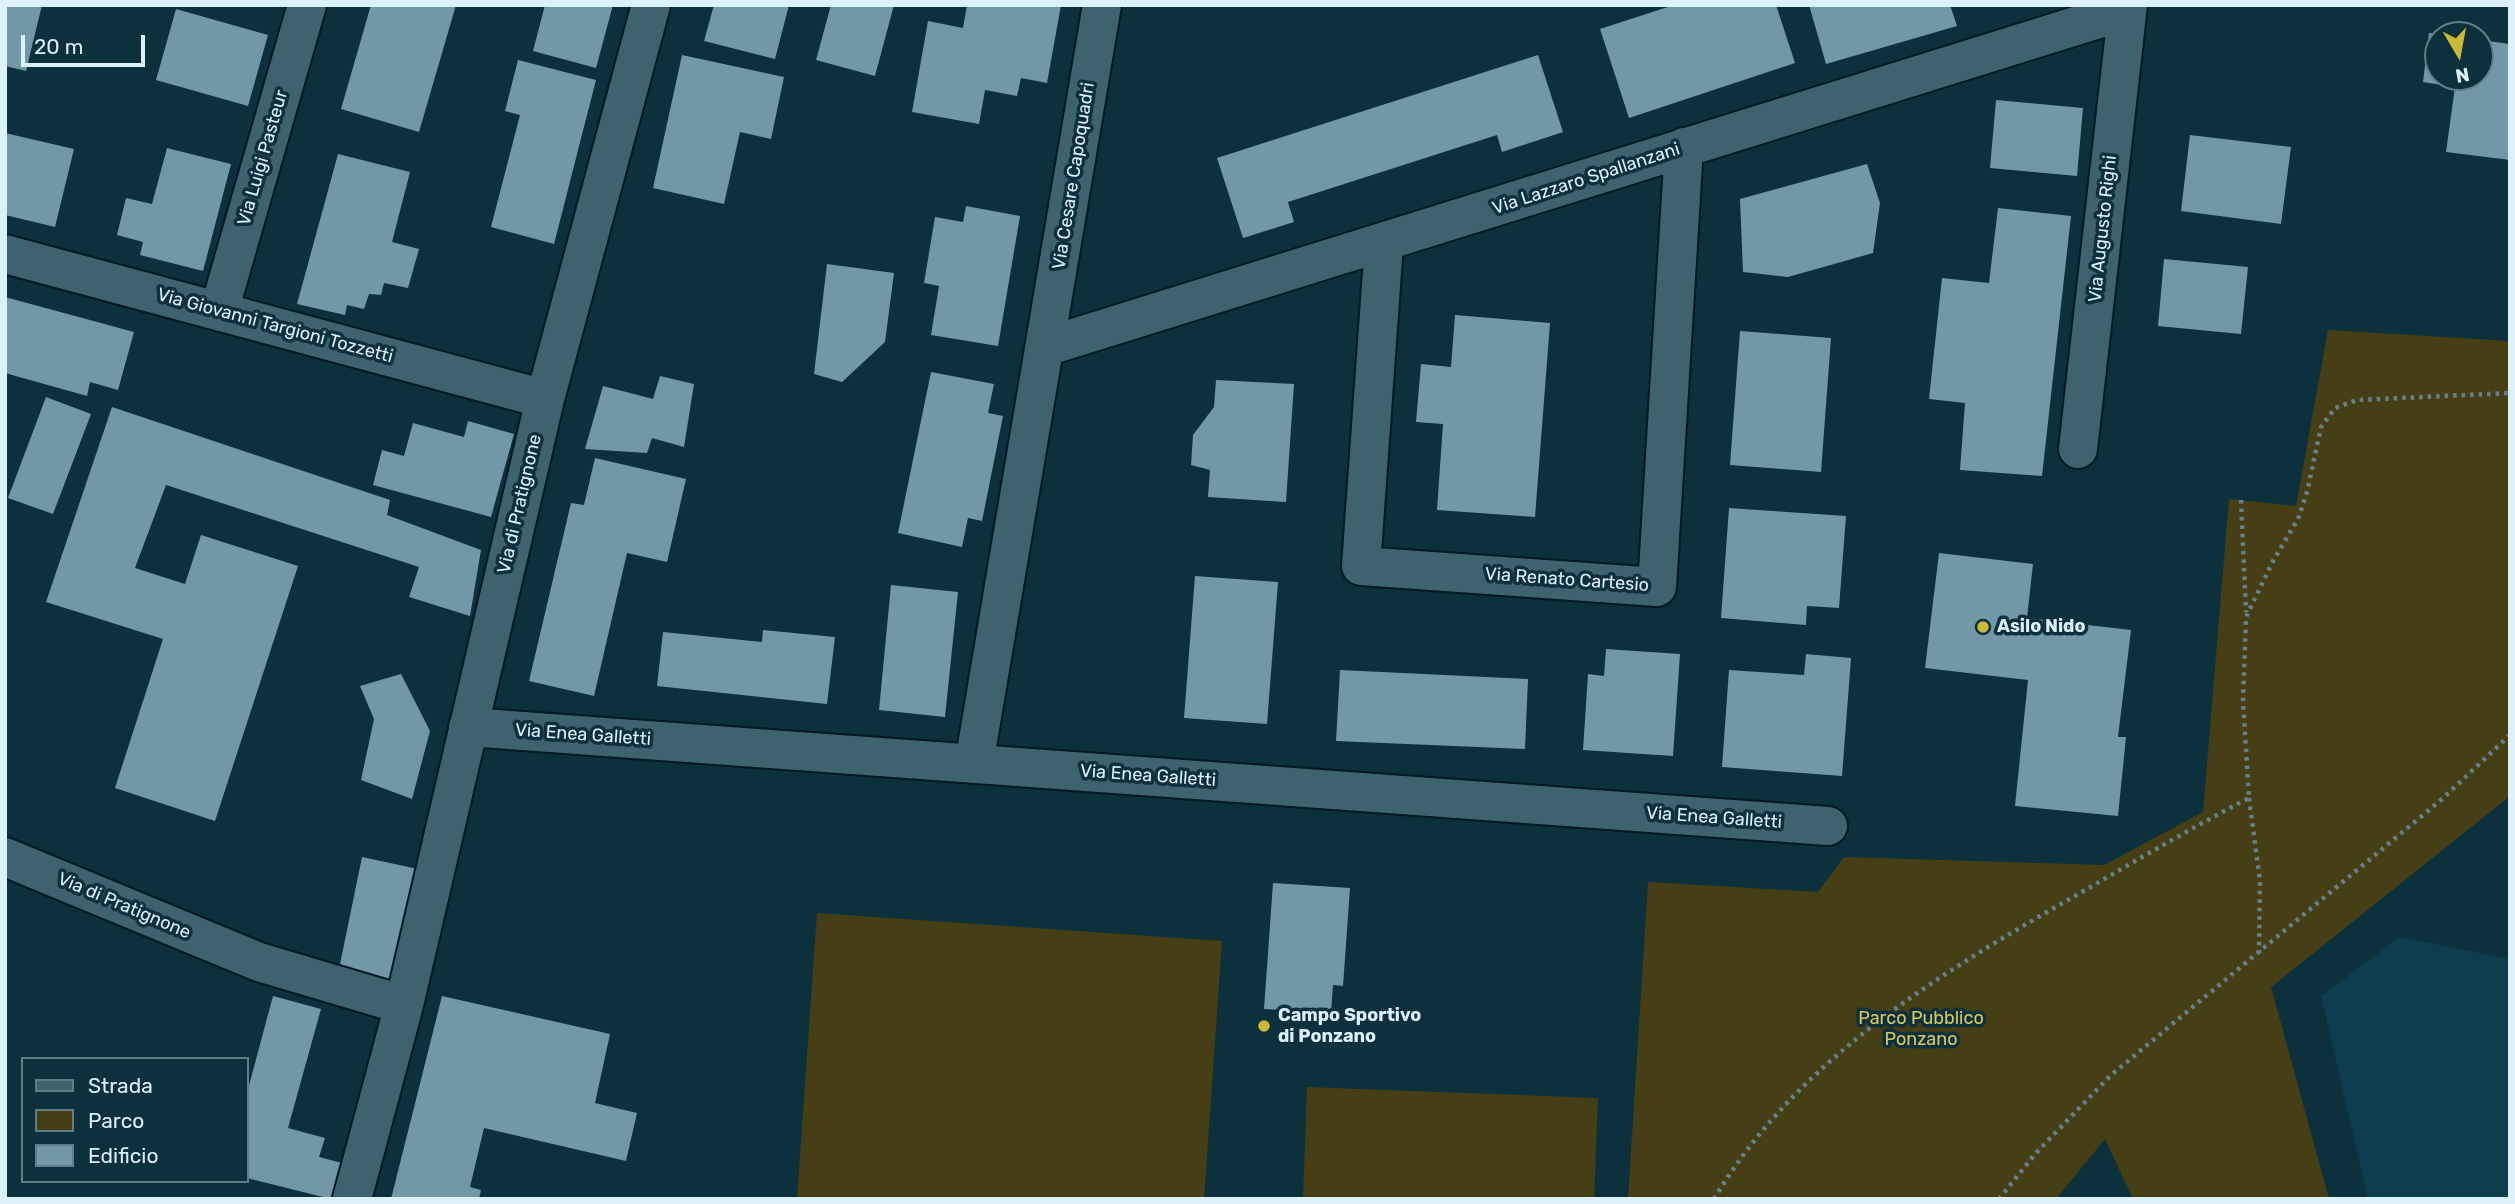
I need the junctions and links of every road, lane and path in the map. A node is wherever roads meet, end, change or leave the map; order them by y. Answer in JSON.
{"nodes":[{"id":1,"x":307,"y":5,"type":"edge"},
{"id":2,"x":650,"y":5,"type":"edge"},
{"id":3,"x":1102,"y":5,"type":"edge"},
{"id":4,"x":2127,"y":8,"type":"edge"},
{"id":5,"x":1684,"y":147,"type":"junction"},
{"id":6,"x":1384,"y":244,"type":"junction"},
{"id":7,"x":5,"y":254,"type":"edge"},
{"id":8,"x":219,"y":311,"type":"junction"},
{"id":9,"x":1045,"y":347,"type":"junction"},
{"id":10,"x":2510,"y":393,"type":"edge"},
{"id":11,"x":545,"y":399,"type":"junction"},
{"id":12,"x":2078,"y":449,"type":"dead end"},
{"id":13,"x":2241,"y":500,"type":"dead end"},
{"id":14,"x":2246,"y":617,"type":"junction"},
{"id":15,"x":468,"y":727,"type":"junction"},
{"id":16,"x":2510,"y":735,"type":"edge"},
{"id":17,"x":974,"y":764,"type":"junction"},
{"id":18,"x":2249,"y":797,"type":"junction"},
{"id":19,"x":1828,"y":826,"type":"dead end"},
{"id":20,"x":5,"y":857,"type":"edge"},
{"id":21,"x":2259,"y":954,"type":"junction"},
{"id":22,"x":404,"y":1005,"type":"junction"},
{"id":23,"x":352,"y":1199,"type":"edge"},
{"id":24,"x":1714,"y":1199,"type":"edge"},
{"id":25,"x":1999,"y":1199,"type":"edge"}],
"edges":[{"from":1,"to":8,"type":"street","name":"Via Luigi Pasteur"},
{"from":2,"to":11,"type":"street","name":"Via di Pratignone"},
{"from":3,"to":9,"type":"street","name":"Via Cesare Capoquadri"},
{"from":4,"to":5,"type":"street","name":"Via Lazzaro Spallanzani"},
{"from":4,"to":12,"type":"street","name":"Via Augusto Righi"},
{"from":5,"to":6,"type":"street","name":"Via Lazzaro Spallanzani"},
{"from":5,"to":6,"type":"street","name":"Via Renato Cartesio"},
{"from":6,"to":9,"type":"street","name":"Via Lazzaro Spallanzani"},
{"from":7,"to":8,"type":"street","name":"Via Giovanni Targioni Tozzetti"},
{"from":8,"to":11,"type":"street","name":"Via Giovanni Targioni Tozzetti"},
{"from":9,"to":17,"type":"street","name":"Via Cesare Capoquadri"},
{"from":10,"to":14,"type":"path"},
{"from":11,"to":15,"type":"street","name":"Via di Pratignone"},
{"from":13,"to":14,"type":"path"},
{"from":14,"to":18,"type":"path"},
{"from":15,"to":17,"type":"street","name":"Via Enea Galletti"},
{"from":15,"to":22,"type":"street","name":"Via di Pratignone"},
{"from":16,"to":21,"type":"path"},
{"from":17,"to":19,"type":"street","name":"Via Enea Galletti"},
{"from":18,"to":21,"type":"path"},
{"from":18,"to":24,"type":"path"},
{"from":20,"to":22,"type":"street","name":"Via di Pratignone"},
{"from":21,"to":25,"type":"path"},
{"from":22,"to":23,"type":"street","name":"Via di Pratignone"}]}
